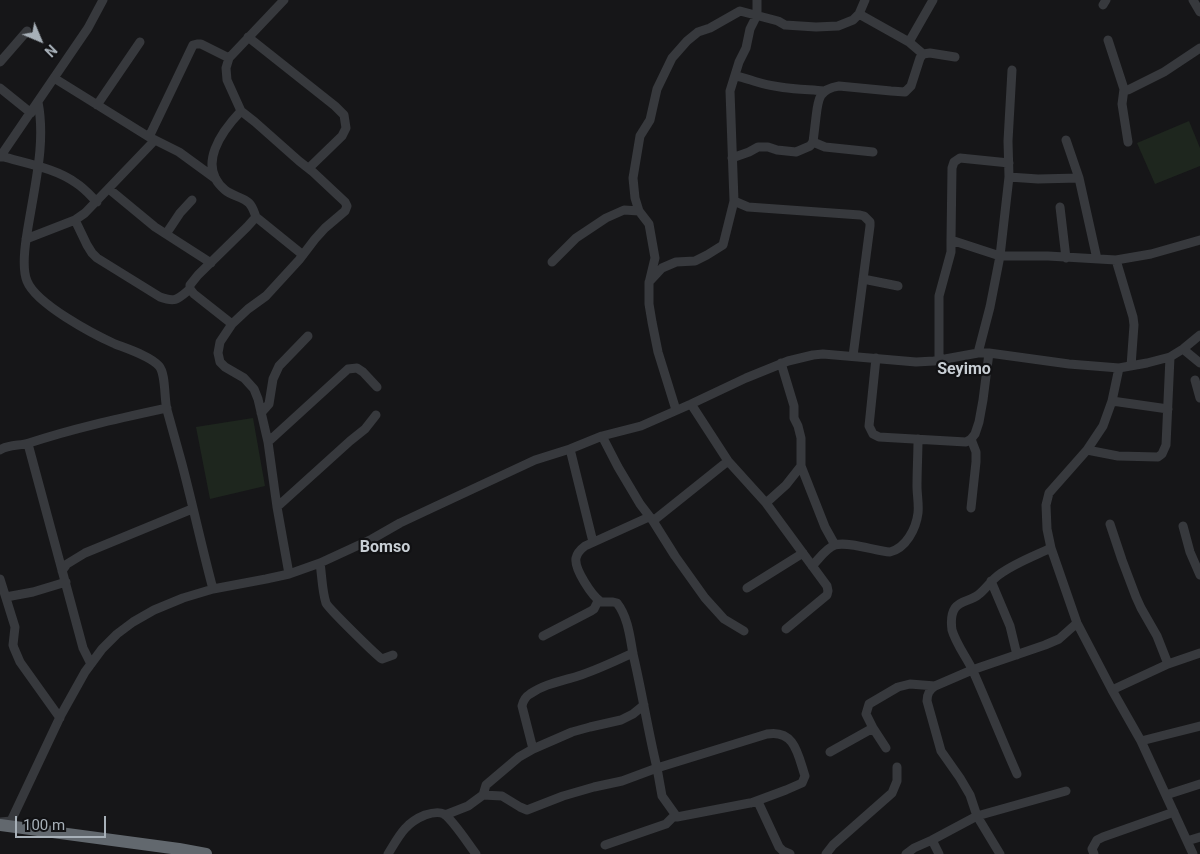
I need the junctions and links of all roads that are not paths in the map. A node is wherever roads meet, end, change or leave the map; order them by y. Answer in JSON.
{"nodes":[{"id":1,"x":103,"y":0,"type":"edge"},
{"id":2,"x":284,"y":0,"type":"edge"},
{"id":3,"x":757,"y":0,"type":"edge"},
{"id":4,"x":865,"y":0,"type":"edge"},
{"id":5,"x":933,"y":0,"type":"edge"},
{"id":6,"x":1193,"y":0,"type":"edge"},
{"id":7,"x":1200,"y":12,"type":"edge"},
{"id":8,"x":859,"y":14,"type":"junction"},
{"id":9,"x":756,"y":15,"type":"junction"},
{"id":10,"x":27,"y":31,"type":"dead end"},
{"id":11,"x":248,"y":37,"type":"junction"},
{"id":12,"x":1108,"y":40,"type":"dead end"},
{"id":13,"x":140,"y":42,"type":"dead end"},
{"id":14,"x":909,"y":42,"type":"junction"},
{"id":15,"x":1200,"y":48,"type":"edge"},
{"id":16,"x":923,"y":54,"type":"junction"},
{"id":17,"x":955,"y":57,"type":"dead end"},
{"id":18,"x":230,"y":58,"type":"junction"},
{"id":19,"x":0,"y":62,"type":"edge"},
{"id":20,"x":1012,"y":70,"type":"dead end"},
{"id":21,"x":735,"y":76,"type":"junction"},
{"id":22,"x":54,"y":78,"type":"junction"},
{"id":23,"x":0,"y":88,"type":"edge"},
{"id":24,"x":1124,"y":90,"type":"junction"},
{"id":25,"x":824,"y":91,"type":"junction"},
{"id":26,"x":38,"y":102,"type":"junction"},
{"id":27,"x":97,"y":105,"type":"junction"},
{"id":28,"x":241,"y":111,"type":"junction"},
{"id":29,"x":31,"y":113,"type":"junction"},
{"id":30,"x":152,"y":139,"type":"junction"},
{"id":31,"x":1066,"y":140,"type":"dead end"},
{"id":32,"x":814,"y":142,"type":"junction"},
{"id":33,"x":1128,"y":142,"type":"dead end"},
{"id":34,"x":874,"y":152,"type":"dead end"},
{"id":35,"x":0,"y":157,"type":"edge"},
{"id":36,"x":732,"y":158,"type":"junction"},
{"id":37,"x":1009,"y":163,"type":"junction"},
{"id":38,"x":38,"y":167,"type":"junction"},
{"id":39,"x":308,"y":168,"type":"junction"},
{"id":40,"x":1009,"y":177,"type":"junction"},
{"id":41,"x":1079,"y":178,"type":"junction"},
{"id":42,"x":216,"y":179,"type":"junction"},
{"id":43,"x":109,"y":189,"type":"junction"},
{"id":44,"x":192,"y":200,"type":"dead end"},
{"id":45,"x":734,"y":201,"type":"junction"},
{"id":46,"x":97,"y":202,"type":"junction"},
{"id":47,"x":1060,"y":207,"type":"dead end"},
{"id":48,"x":640,"y":211,"type":"junction"},
{"id":49,"x":256,"y":216,"type":"junction"},
{"id":50,"x":75,"y":220,"type":"junction"},
{"id":51,"x":166,"y":234,"type":"junction"},
{"id":52,"x":26,"y":239,"type":"junction"},
{"id":53,"x":951,"y":240,"type":"junction"},
{"id":54,"x":1200,"y":240,"type":"edge"},
{"id":55,"x":303,"y":254,"type":"junction"},
{"id":56,"x":1000,"y":256,"type":"junction"},
{"id":57,"x":1066,"y":258,"type":"junction"},
{"id":58,"x":1097,"y":259,"type":"junction"},
{"id":59,"x":1116,"y":260,"type":"junction"},
{"id":60,"x":552,"y":262,"type":"dead end"},
{"id":61,"x":211,"y":263,"type":"junction"},
{"id":62,"x":863,"y":278,"type":"junction"},
{"id":63,"x":649,"y":283,"type":"junction"},
{"id":64,"x":898,"y":286,"type":"dead end"},
{"id":65,"x":190,"y":289,"type":"junction"},
{"id":66,"x":232,"y":324,"type":"junction"},
{"id":67,"x":1200,"y":335,"type":"edge"},
{"id":68,"x":308,"y":336,"type":"dead end"},
{"id":69,"x":1183,"y":350,"type":"junction"},
{"id":70,"x":978,"y":353,"type":"junction"},
{"id":71,"x":989,"y":353,"type":"junction"},
{"id":72,"x":853,"y":356,"type":"junction"},
{"id":73,"x":1170,"y":357,"type":"junction"},
{"id":74,"x":876,"y":358,"type":"junction"},
{"id":75,"x":939,"y":360,"type":"junction"},
{"id":76,"x":782,"y":363,"type":"junction"},
{"id":77,"x":1200,"y":364,"type":"edge"},
{"id":78,"x":1131,"y":366,"type":"junction"},
{"id":79,"x":1119,"y":368,"type":"junction"},
{"id":80,"x":1195,"y":380,"type":"dead end"},
{"id":81,"x":377,"y":388,"type":"dead end"},
{"id":82,"x":1200,"y":398,"type":"edge"},
{"id":83,"x":1112,"y":401,"type":"junction"},
{"id":84,"x":692,"y":404,"type":"junction"},
{"id":85,"x":167,"y":408,"type":"junction"},
{"id":86,"x":1168,"y":408,"type":"junction"},
{"id":87,"x":676,"y":410,"type":"junction"},
{"id":88,"x":261,"y":413,"type":"junction"},
{"id":89,"x":376,"y":415,"type":"dead end"},
{"id":90,"x":602,"y":436,"type":"junction"},
{"id":91,"x":918,"y":439,"type":"junction"},
{"id":92,"x":971,"y":439,"type":"junction"},
{"id":93,"x":268,"y":442,"type":"junction"},
{"id":94,"x":28,"y":444,"type":"junction"},
{"id":95,"x":570,"y":449,"type":"junction"},
{"id":96,"x":0,"y":450,"type":"edge"},
{"id":97,"x":1087,"y":450,"type":"junction"},
{"id":98,"x":728,"y":461,"type":"junction"},
{"id":99,"x":801,"y":466,"type":"junction"},
{"id":100,"x":766,"y":503,"type":"junction"},
{"id":101,"x":277,"y":507,"type":"junction"},
{"id":102,"x":971,"y":508,"type":"dead end"},
{"id":103,"x":192,"y":509,"type":"junction"},
{"id":104,"x":651,"y":519,"type":"junction"},
{"id":105,"x":1110,"y":524,"type":"dead end"},
{"id":106,"x":1183,"y":526,"type":"dead end"},
{"id":107,"x":593,"y":542,"type":"junction"},
{"id":108,"x":835,"y":545,"type":"junction"},
{"id":109,"x":1051,"y":548,"type":"junction"},
{"id":110,"x":803,"y":553,"type":"junction"},
{"id":111,"x":320,"y":563,"type":"junction"},
{"id":112,"x":812,"y":566,"type":"junction"},
{"id":113,"x":62,"y":571,"type":"junction"},
{"id":114,"x":289,"y":574,"type":"junction"},
{"id":115,"x":1200,"y":575,"type":"edge"},
{"id":116,"x":0,"y":578,"type":"edge"},
{"id":117,"x":991,"y":581,"type":"junction"},
{"id":118,"x":66,"y":582,"type":"junction"},
{"id":119,"x":747,"y":588,"type":"dead end"},
{"id":120,"x":213,"y":589,"type":"junction"},
{"id":121,"x":6,"y":597,"type":"junction"},
{"id":122,"x":598,"y":601,"type":"junction"},
{"id":123,"x":1077,"y":623,"type":"junction"},
{"id":124,"x":786,"y":629,"type":"dead end"},
{"id":125,"x":744,"y":631,"type":"dead end"},
{"id":126,"x":543,"y":636,"type":"dead end"},
{"id":127,"x":633,"y":653,"type":"junction"},
{"id":128,"x":1200,"y":654,"type":"edge"},
{"id":129,"x":393,"y":655,"type":"dead end"},
{"id":130,"x":1017,"y":655,"type":"junction"},
{"id":131,"x":91,"y":664,"type":"junction"},
{"id":132,"x":1168,"y":664,"type":"junction"},
{"id":133,"x":972,"y":670,"type":"junction"},
{"id":134,"x":935,"y":686,"type":"junction"},
{"id":135,"x":1112,"y":690,"type":"junction"},
{"id":136,"x":644,"y":705,"type":"junction"},
{"id":137,"x":60,"y":718,"type":"junction"},
{"id":138,"x":1200,"y":726,"type":"edge"},
{"id":139,"x":873,"y":728,"type":"junction"},
{"id":140,"x":1141,"y":741,"type":"junction"},
{"id":141,"x":886,"y":748,"type":"dead end"},
{"id":142,"x":533,"y":749,"type":"junction"},
{"id":143,"x":830,"y":752,"type":"dead end"},
{"id":144,"x":896,"y":767,"type":"dead end"},
{"id":145,"x":657,"y":768,"type":"junction"},
{"id":146,"x":1016,"y":774,"type":"dead end"},
{"id":147,"x":1200,"y":784,"type":"edge"},
{"id":148,"x":1066,"y":791,"type":"dead end"},
{"id":149,"x":482,"y":795,"type":"junction"},
{"id":150,"x":1166,"y":796,"type":"junction"},
{"id":151,"x":751,"y":803,"type":"junction"},
{"id":152,"x":1174,"y":812,"type":"junction"},
{"id":153,"x":675,"y":814,"type":"junction"},
{"id":154,"x":445,"y":815,"type":"junction"},
{"id":155,"x":977,"y":816,"type":"junction"},
{"id":156,"x":0,"y":824,"type":"edge"},
{"id":157,"x":1200,"y":837,"type":"edge"},
{"id":158,"x":932,"y":840,"type":"junction"},
{"id":159,"x":1187,"y":840,"type":"junction"},
{"id":160,"x":605,"y":845,"type":"dead end"},
{"id":161,"x":206,"y":854,"type":"edge"},
{"id":162,"x":388,"y":854,"type":"edge"},
{"id":163,"x":476,"y":854,"type":"edge"},
{"id":164,"x":790,"y":854,"type":"edge"},
{"id":165,"x":826,"y":854,"type":"edge"},
{"id":166,"x":906,"y":854,"type":"edge"},
{"id":167,"x":939,"y":854,"type":"edge"},
{"id":168,"x":1000,"y":854,"type":"edge"},
{"id":169,"x":1094,"y":854,"type":"edge"},
{"id":170,"x":1193,"y":854,"type":"edge"}],
"edges":[{"from":1,"to":22,"type":"street"},
{"from":2,"to":11,"type":"street"},
{"from":3,"to":9,"type":"street"},
{"from":4,"to":8,"type":"street"},
{"from":5,"to":14,"type":"street"},
{"from":6,"to":7,"type":"street"},
{"from":8,"to":9,"type":"street"},
{"from":8,"to":14,"type":"street"},
{"from":9,"to":21,"type":"street"},
{"from":9,"to":48,"type":"street"},
{"from":10,"to":19,"type":"street"},
{"from":11,"to":18,"type":"street"},
{"from":11,"to":39,"type":"street"},
{"from":12,"to":24,"type":"street"},
{"from":13,"to":27,"type":"street"},
{"from":14,"to":16,"type":"street"},
{"from":15,"to":24,"type":"street"},
{"from":16,"to":17,"type":"street"},
{"from":16,"to":25,"type":"street"},
{"from":18,"to":28,"type":"street"},
{"from":18,"to":30,"type":"street"},
{"from":20,"to":37,"type":"street"},
{"from":21,"to":25,"type":"street"},
{"from":21,"to":36,"type":"street"},
{"from":22,"to":26,"type":"street"},
{"from":22,"to":27,"type":"street"},
{"from":23,"to":29,"type":"street"},
{"from":24,"to":33,"type":"street"},
{"from":25,"to":32,"type":"street"},
{"from":26,"to":29,"type":"street"},
{"from":26,"to":38,"type":"street"},
{"from":27,"to":30,"type":"street"},
{"from":28,"to":39,"type":"street"},
{"from":28,"to":42,"type":"street"},
{"from":29,"to":35,"type":"street"},
{"from":30,"to":42,"type":"street"},
{"from":30,"to":43,"type":"street"},
{"from":31,"to":41,"type":"street"},
{"from":32,"to":34,"type":"street"},
{"from":32,"to":36,"type":"street"},
{"from":35,"to":38,"type":"street"},
{"from":36,"to":45,"type":"street"},
{"from":37,"to":40,"type":"street"},
{"from":37,"to":53,"type":"street"},
{"from":38,"to":46,"type":"street"},
{"from":38,"to":52,"type":"street"},
{"from":39,"to":55,"type":"street"},
{"from":40,"to":41,"type":"street"},
{"from":40,"to":56,"type":"street"},
{"from":41,"to":58,"type":"street"},
{"from":42,"to":49,"type":"street"},
{"from":43,"to":46,"type":"street"},
{"from":43,"to":51,"type":"street"},
{"from":44,"to":51,"type":"street"},
{"from":45,"to":62,"type":"street"},
{"from":45,"to":63,"type":"street"},
{"from":46,"to":50,"type":"street"},
{"from":47,"to":57,"type":"street"},
{"from":48,"to":60,"type":"street"},
{"from":48,"to":63,"type":"street"},
{"from":49,"to":55,"type":"street"},
{"from":49,"to":61,"type":"street"},
{"from":50,"to":52,"type":"street"},
{"from":50,"to":65,"type":"street"},
{"from":51,"to":61,"type":"street"},
{"from":52,"to":85,"type":"street"},
{"from":53,"to":56,"type":"street"},
{"from":53,"to":75,"type":"street"},
{"from":54,"to":59,"type":"street"},
{"from":55,"to":66,"type":"street"},
{"from":56,"to":57,"type":"street"},
{"from":56,"to":70,"type":"street"},
{"from":57,"to":58,"type":"street"},
{"from":58,"to":59,"type":"street"},
{"from":59,"to":78,"type":"street"},
{"from":61,"to":65,"type":"street"},
{"from":62,"to":64,"type":"street"},
{"from":62,"to":72,"type":"street"},
{"from":63,"to":87,"type":"street"},
{"from":65,"to":66,"type":"street"},
{"from":66,"to":88,"type":"street"},
{"from":67,"to":69,"type":"street"},
{"from":68,"to":88,"type":"street"},
{"from":69,"to":73,"type":"street"},
{"from":69,"to":77,"type":"street"},
{"from":70,"to":71,"type":"street"},
{"from":70,"to":75,"type":"street"},
{"from":71,"to":79,"type":"street"},
{"from":71,"to":92,"type":"street"},
{"from":72,"to":74,"type":"street"},
{"from":72,"to":76,"type":"street"},
{"from":73,"to":78,"type":"street"},
{"from":73,"to":86,"type":"street"},
{"from":74,"to":75,"type":"street"},
{"from":74,"to":91,"type":"street"},
{"from":76,"to":84,"type":"street"},
{"from":76,"to":99,"type":"street"},
{"from":78,"to":79,"type":"street"},
{"from":79,"to":83,"type":"street"},
{"from":80,"to":82,"type":"street"},
{"from":81,"to":93,"type":"street"},
{"from":83,"to":86,"type":"street"},
{"from":83,"to":97,"type":"street"},
{"from":84,"to":87,"type":"street"},
{"from":84,"to":98,"type":"street"},
{"from":85,"to":94,"type":"street"},
{"from":85,"to":103,"type":"street"},
{"from":86,"to":97,"type":"street"},
{"from":87,"to":90,"type":"street"},
{"from":88,"to":93,"type":"street"},
{"from":89,"to":101,"type":"street"},
{"from":90,"to":95,"type":"street"},
{"from":90,"to":104,"type":"street"},
{"from":91,"to":92,"type":"street"},
{"from":91,"to":108,"type":"street"},
{"from":92,"to":102,"type":"street"},
{"from":93,"to":101,"type":"street"},
{"from":94,"to":96,"type":"street"},
{"from":94,"to":113,"type":"street"},
{"from":95,"to":107,"type":"street"},
{"from":95,"to":111,"type":"street"},
{"from":97,"to":109,"type":"street"},
{"from":98,"to":100,"type":"street"},
{"from":98,"to":104,"type":"street"},
{"from":99,"to":100,"type":"street"},
{"from":99,"to":108,"type":"street"},
{"from":100,"to":110,"type":"street"},
{"from":101,"to":114,"type":"street"},
{"from":103,"to":113,"type":"street"},
{"from":103,"to":120,"type":"street"},
{"from":104,"to":107,"type":"street"},
{"from":104,"to":125,"type":"street"},
{"from":105,"to":132,"type":"street"},
{"from":106,"to":115,"type":"street"},
{"from":107,"to":122,"type":"street"},
{"from":108,"to":112,"type":"street"},
{"from":109,"to":117,"type":"street"},
{"from":109,"to":123,"type":"street"},
{"from":110,"to":112,"type":"street"},
{"from":110,"to":119,"type":"street"},
{"from":111,"to":114,"type":"street"},
{"from":111,"to":129,"type":"street"},
{"from":112,"to":124,"type":"street"},
{"from":113,"to":118,"type":"street"},
{"from":114,"to":120,"type":"street"},
{"from":116,"to":121,"type":"street"},
{"from":117,"to":130,"type":"street"},
{"from":117,"to":133,"type":"street"},
{"from":118,"to":121,"type":"street"},
{"from":118,"to":131,"type":"street"},
{"from":120,"to":131,"type":"street"},
{"from":121,"to":137,"type":"street"},
{"from":122,"to":126,"type":"street"},
{"from":122,"to":127,"type":"street"},
{"from":123,"to":130,"type":"street"},
{"from":123,"to":135,"type":"street"},
{"from":127,"to":136,"type":"street"},
{"from":127,"to":142,"type":"street"},
{"from":128,"to":132,"type":"street"},
{"from":130,"to":133,"type":"street"},
{"from":131,"to":137,"type":"street"},
{"from":132,"to":135,"type":"street"},
{"from":133,"to":134,"type":"street"},
{"from":133,"to":146,"type":"street"},
{"from":134,"to":139,"type":"street"},
{"from":134,"to":155,"type":"street"},
{"from":135,"to":140,"type":"street"},
{"from":136,"to":142,"type":"street"},
{"from":136,"to":145,"type":"street"},
{"from":137,"to":156,"type":"street"},
{"from":138,"to":140,"type":"street"},
{"from":139,"to":141,"type":"street"},
{"from":139,"to":143,"type":"street"},
{"from":140,"to":150,"type":"street"},
{"from":142,"to":149,"type":"street"},
{"from":144,"to":165,"type":"street"},
{"from":145,"to":149,"type":"street"},
{"from":145,"to":151,"type":"street"},
{"from":145,"to":153,"type":"street"},
{"from":147,"to":150,"type":"street"},
{"from":148,"to":155,"type":"street"},
{"from":149,"to":154,"type":"street"},
{"from":150,"to":152,"type":"street"},
{"from":151,"to":153,"type":"street"},
{"from":151,"to":164,"type":"street"},
{"from":152,"to":159,"type":"street"},
{"from":152,"to":169,"type":"street"},
{"from":153,"to":160,"type":"street"},
{"from":154,"to":162,"type":"street"},
{"from":154,"to":163,"type":"street"},
{"from":155,"to":158,"type":"street"},
{"from":155,"to":168,"type":"street"},
{"from":156,"to":161,"type":"highway"},
{"from":157,"to":159,"type":"street"},
{"from":158,"to":166,"type":"street"},
{"from":158,"to":167,"type":"street"},
{"from":159,"to":170,"type":"street"}]}
